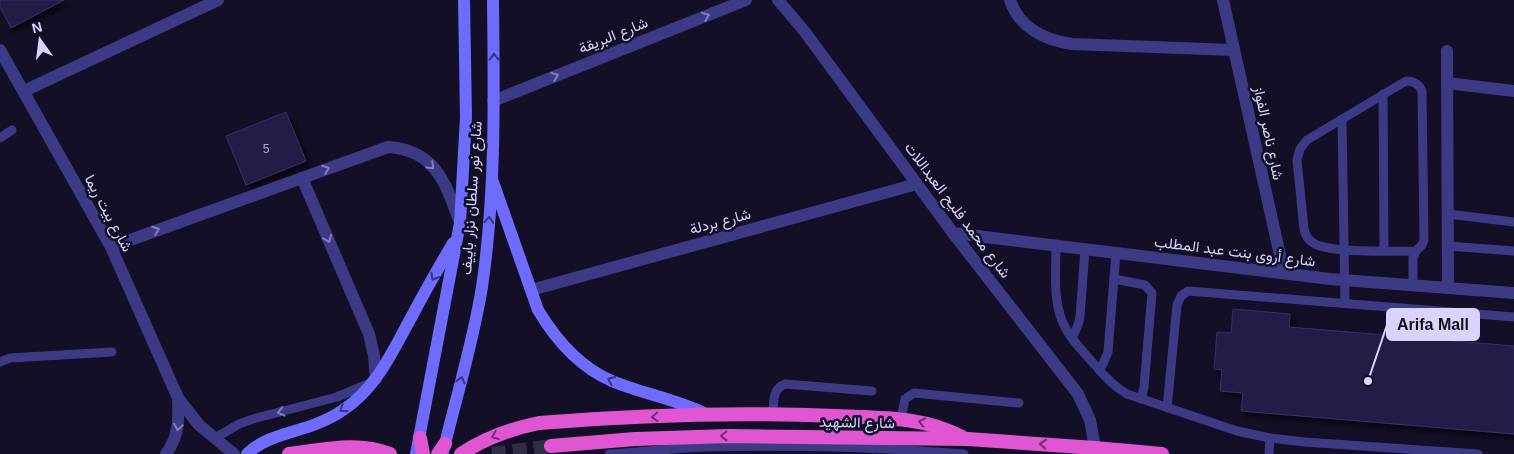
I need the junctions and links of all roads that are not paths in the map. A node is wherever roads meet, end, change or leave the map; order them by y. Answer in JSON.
{"nodes":[{"id":1,"x":218,"y":0,"type":"edge"},
{"id":2,"x":464,"y":0,"type":"edge"},
{"id":3,"x":493,"y":0,"type":"edge"},
{"id":4,"x":746,"y":0,"type":"edge"},
{"id":5,"x":778,"y":0,"type":"edge"},
{"id":6,"x":1010,"y":0,"type":"edge"},
{"id":7,"x":1223,"y":0,"type":"edge"},
{"id":8,"x":1234,"y":50,"type":"junction"},
{"id":9,"x":1447,"y":51,"type":"dead end"},
{"id":10,"x":1,"y":53,"type":"edge"},
{"id":11,"x":1447,"y":83,"type":"junction"},
{"id":12,"x":24,"y":91,"type":"junction"},
{"id":13,"x":1514,"y":91,"type":"edge"},
{"id":14,"x":1383,"y":94,"type":"junction"},
{"id":15,"x":493,"y":101,"type":"junction"},
{"id":16,"x":1342,"y":119,"type":"junction"},
{"id":17,"x":12,"y":130,"type":"dead end"},
{"id":18,"x":0,"y":138,"type":"edge"},
{"id":19,"x":491,"y":175,"type":"junction"},
{"id":20,"x":302,"y":178,"type":"junction"},
{"id":21,"x":917,"y":184,"type":"junction"},
{"id":22,"x":1448,"y":214,"type":"junction"},
{"id":23,"x":1514,"y":222,"type":"edge"},
{"id":24,"x":459,"y":229,"type":"junction"},
{"id":25,"x":953,"y":233,"type":"junction"},
{"id":26,"x":1056,"y":245,"type":"junction"},
{"id":27,"x":1448,"y":246,"type":"junction"},
{"id":28,"x":111,"y":247,"type":"junction"},
{"id":29,"x":1085,"y":249,"type":"junction"},
{"id":30,"x":1384,"y":250,"type":"junction"},
{"id":31,"x":1344,"y":251,"type":"junction"},
{"id":32,"x":1416,"y":251,"type":"junction"},
{"id":33,"x":1514,"y":251,"type":"edge"},
{"id":34,"x":1116,"y":252,"type":"junction"},
{"id":35,"x":1284,"y":273,"type":"junction"},
{"id":36,"x":1114,"y":279,"type":"junction"},
{"id":37,"x":1345,"y":280,"type":"junction"},
{"id":38,"x":1413,"y":285,"type":"junction"},
{"id":39,"x":1448,"y":288,"type":"junction"},
{"id":40,"x":531,"y":290,"type":"junction"},
{"id":41,"x":1514,"y":293,"type":"edge"},
{"id":42,"x":1345,"y":303,"type":"junction"},
{"id":43,"x":1514,"y":316,"type":"edge"},
{"id":44,"x":1072,"y":338,"type":"junction"},
{"id":45,"x":112,"y":352,"type":"dead end"},
{"id":46,"x":0,"y":362,"type":"edge"},
{"id":47,"x":1100,"y":370,"type":"junction"},
{"id":48,"x":376,"y":379,"type":"junction"},
{"id":49,"x":872,"y":391,"type":"dead end"},
{"id":50,"x":178,"y":398,"type":"junction"},
{"id":51,"x":1141,"y":400,"type":"junction"},
{"id":52,"x":1019,"y":402,"type":"dead end"},
{"id":53,"x":1167,"y":408,"type":"junction"},
{"id":54,"x":706,"y":414,"type":"junction"},
{"id":55,"x":774,"y":414,"type":"junction"},
{"id":56,"x":901,"y":419,"type":"junction"},
{"id":57,"x":215,"y":438,"type":"junction"},
{"id":58,"x":420,"y":438,"type":"junction"},
{"id":59,"x":1270,"y":438,"type":"junction"},
{"id":60,"x":968,"y":439,"type":"junction"},
{"id":61,"x":551,"y":446,"type":"tunnel mouth"},
{"id":62,"x":1095,"y":448,"type":"junction"},
{"id":63,"x":442,"y":451,"type":"edge"},
{"id":64,"x":166,"y":454,"type":"edge"},
{"id":65,"x":234,"y":454,"type":"edge"},
{"id":66,"x":247,"y":454,"type":"edge"},
{"id":67,"x":289,"y":454,"type":"edge"},
{"id":68,"x":390,"y":454,"type":"edge"},
{"id":69,"x":416,"y":454,"type":"edge"},
{"id":70,"x":423,"y":454,"type":"edge"},
{"id":71,"x":460,"y":454,"type":"edge"},
{"id":72,"x":609,"y":454,"type":"edge"},
{"id":73,"x":964,"y":454,"type":"edge"},
{"id":74,"x":1162,"y":454,"type":"edge"},
{"id":75,"x":1269,"y":454,"type":"edge"},
{"id":76,"x":1478,"y":454,"type":"edge"}],
"edges":[{"from":1,"to":12,"type":"street"},
{"from":2,"to":24,"type":"main road","name":"شارع نور سلطان نزار باييف"},
{"from":15,"to":3,"type":"main road","name":"شارع نور سلطان نزار باييف","one_way":true},
{"from":15,"to":4,"type":"street","name":"شارع البريقة","one_way":true},
{"from":5,"to":21,"type":"street","name":"شارع محمد فليح العبداللات"},
{"from":6,"to":8,"type":"street"},
{"from":7,"to":8,"type":"street","name":"شارع ناصر الفواز"},
{"from":8,"to":35,"type":"street","name":"شارع ناصر الفواز"},
{"from":9,"to":11,"type":"street"},
{"from":10,"to":12,"type":"street","name":"شارع بيت ريما"},
{"from":11,"to":13,"type":"street"},
{"from":11,"to":22,"type":"street"},
{"from":12,"to":28,"type":"street","name":"شارع بيت ريما"},
{"from":14,"to":16,"type":"lane"},
{"from":14,"to":30,"type":"lane"},
{"from":14,"to":32,"type":"lane"},
{"from":15,"to":19,"type":"main road","name":"شارع نور سلطان نزار باييف"},
{"from":16,"to":31,"type":"lane"},
{"from":16,"to":31,"type":"lane"},
{"from":17,"to":18,"type":"lane"},
{"from":19,"to":40,"type":"main road"},
{"from":63,"to":19,"type":"main road","name":"شارع نور سلطان نزار باييف","one_way":true},
{"from":20,"to":24,"type":"street","one_way":true},
{"from":28,"to":20,"type":"street","one_way":true},
{"from":20,"to":48,"type":"street","one_way":true},
{"from":21,"to":25,"type":"street","name":"شارع محمد فليح العبداللات"},
{"from":21,"to":40,"type":"street","name":"شارع بردلة"},
{"from":22,"to":23,"type":"lane"},
{"from":22,"to":27,"type":"street"},
{"from":24,"to":48,"type":"main road","one_way":true},
{"from":24,"to":58,"type":"main road","name":"شارع نور سلطان نزار باييف"},
{"from":25,"to":26,"type":"street","name":"شارع أروى بنت عبد المطلب"},
{"from":25,"to":62,"type":"street","name":"شارع محمد فليح العبداللات"},
{"from":26,"to":29,"type":"street","name":"شارع أروى بنت عبد المطلب"},
{"from":26,"to":44,"type":"lane"},
{"from":27,"to":33,"type":"lane"},
{"from":27,"to":39,"type":"street"},
{"from":28,"to":50,"type":"street","name":"شارع بيت ريما"},
{"from":29,"to":34,"type":"street","name":"شارع أروى بنت عبد المطلب"},
{"from":29,"to":44,"type":"lane"},
{"from":30,"to":31,"type":"lane"},
{"from":30,"to":32,"type":"lane"},
{"from":31,"to":37,"type":"lane"},
{"from":32,"to":38,"type":"lane"},
{"from":34,"to":35,"type":"street","name":"شارع أروى بنت عبد المطلب"},
{"from":34,"to":36,"type":"lane"},
{"from":35,"to":37,"type":"street","name":"شارع أروى بنت عبد المطلب"},
{"from":36,"to":47,"type":"lane"},
{"from":36,"to":51,"type":"lane"},
{"from":37,"to":38,"type":"street","name":"شارع أروى بنت عبد المطلب"},
{"from":37,"to":42,"type":"lane"},
{"from":38,"to":39,"type":"street","name":"شارع أروى بنت عبد المطلب"},
{"from":39,"to":41,"type":"street","name":"شارع أروى بنت عبد المطلب"},
{"from":54,"to":40,"type":"main road","one_way":true},
{"from":42,"to":43,"type":"lane"},
{"from":42,"to":53,"type":"lane"},
{"from":44,"to":47,"type":"lane"},
{"from":45,"to":46,"type":"lane"},
{"from":47,"to":51,"type":"lane"},
{"from":48,"to":57,"type":"lane","one_way":true},
{"from":48,"to":66,"type":"main road","one_way":true},
{"from":49,"to":55,"type":"lane"},
{"from":50,"to":57,"type":"street","name":"شارع بيت ريما"},
{"from":50,"to":64,"type":"street","name":"شارع بيت ريما","one_way":true},
{"from":51,"to":53,"type":"lane"},
{"from":52,"to":56,"type":"lane"},
{"from":53,"to":59,"type":"lane"},
{"from":54,"to":55,"type":"highway"},
{"from":54,"to":71,"type":"highway","one_way":true},
{"from":55,"to":56,"type":"highway"},
{"from":60,"to":56,"type":"highway","one_way":true},
{"from":57,"to":65,"type":"street","name":"شارع بيت ريما"},
{"from":58,"to":69,"type":"main road","name":"شارع نور سلطان نزار باييف"},
{"from":58,"to":70,"type":"highway"},
{"from":59,"to":75,"type":"lane"},
{"from":59,"to":76,"type":"lane"},
{"from":60,"to":61,"type":"highway","name":"شارع الشهيد","one_way":true},
{"from":62,"to":60,"type":"highway","name":"شارع الشهيد","one_way":true},
{"from":62,"to":74,"type":"highway","name":"شارع الشهيد"},
{"from":67,"to":68,"type":"highway"},
{"from":72,"to":73,"type":"lane"}]}
